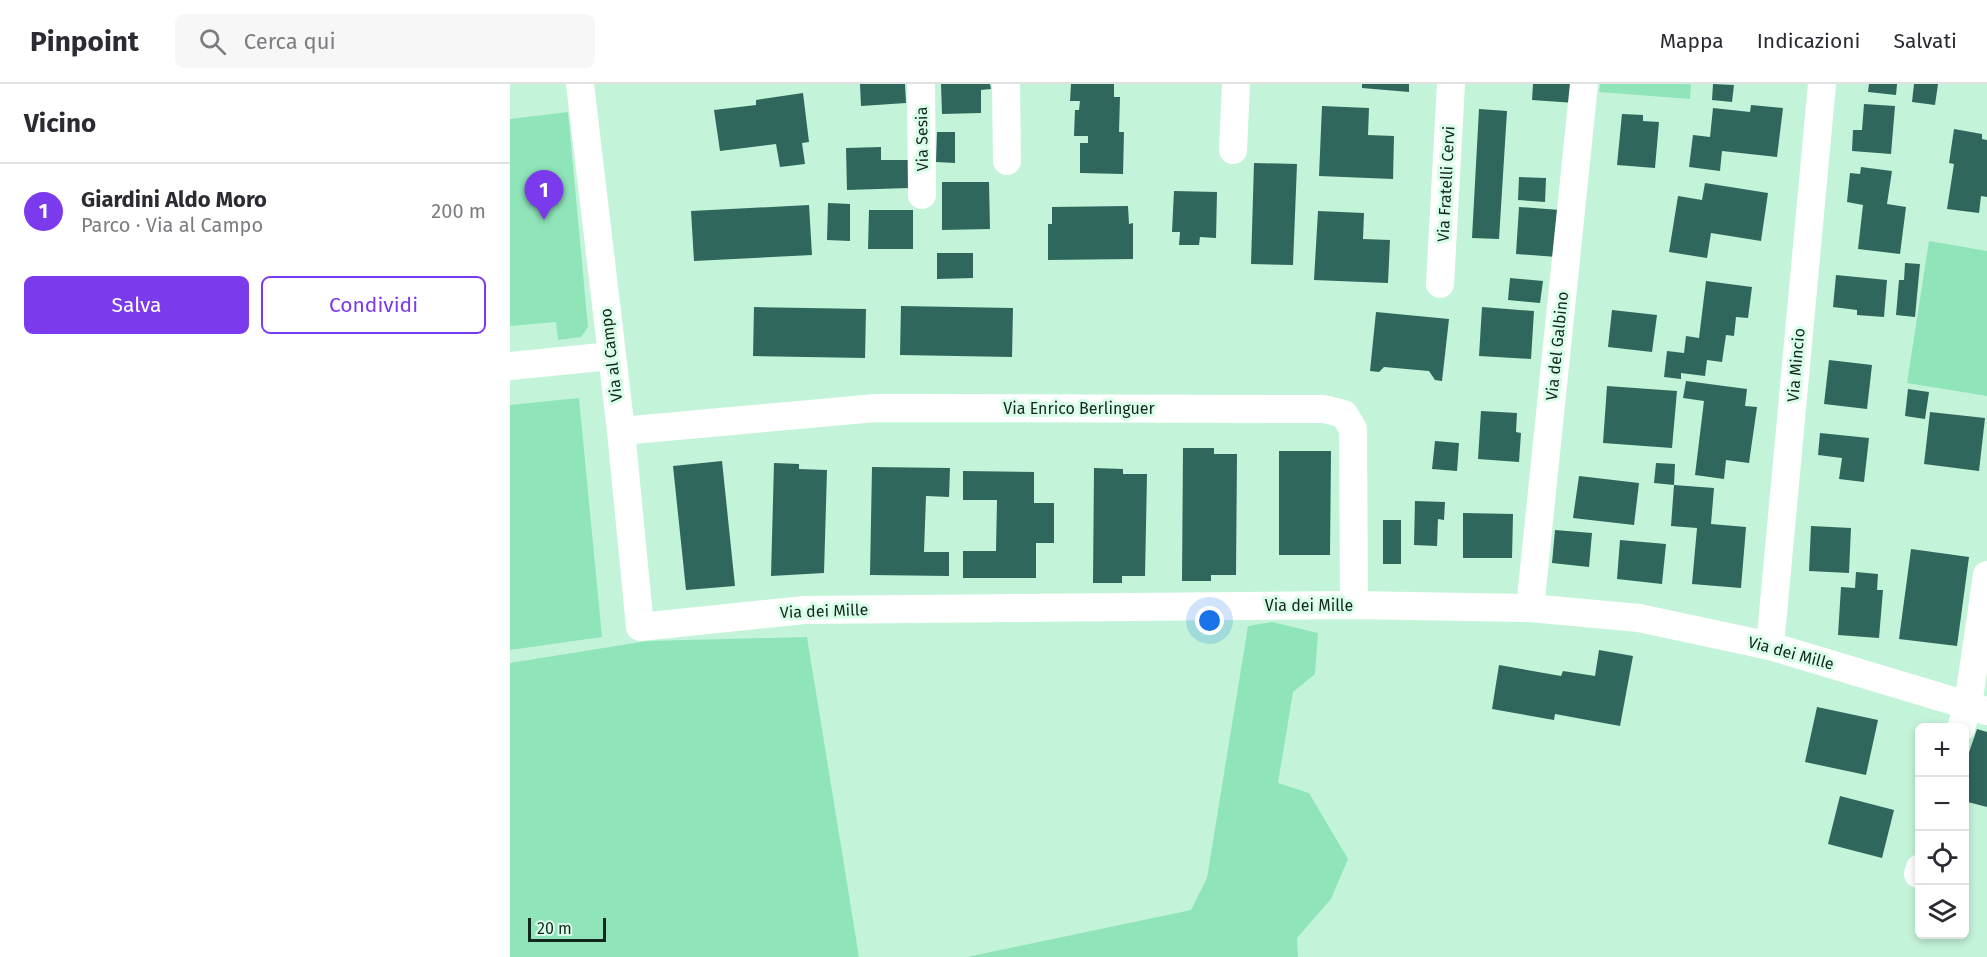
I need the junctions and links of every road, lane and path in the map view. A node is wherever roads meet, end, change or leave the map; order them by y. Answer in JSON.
{"nodes":[{"id":1,"x":580,"y":84,"type":"edge"},
{"id":2,"x":921,"y":84,"type":"edge"},
{"id":3,"x":1006,"y":84,"type":"edge"},
{"id":4,"x":1236,"y":84,"type":"edge"},
{"id":5,"x":1452,"y":84,"type":"edge"},
{"id":6,"x":1584,"y":84,"type":"edge"},
{"id":7,"x":1822,"y":84,"type":"edge"},
{"id":8,"x":1233,"y":150,"type":"dead end"},
{"id":9,"x":1007,"y":161,"type":"dead end"},
{"id":10,"x":922,"y":195,"type":"dead end"},
{"id":11,"x":1440,"y":284,"type":"dead end"},
{"id":12,"x":611,"y":357,"type":"junction"},
{"id":13,"x":510,"y":366,"type":"edge"},
{"id":14,"x":621,"y":431,"type":"junction"},
{"id":15,"x":1987,"y":575,"type":"edge"},
{"id":16,"x":1354,"y":605,"type":"junction"},
{"id":17,"x":1530,"y":608,"type":"junction"},
{"id":18,"x":640,"y":627,"type":"joint"},
{"id":19,"x":1770,"y":646,"type":"junction"},
{"id":20,"x":1972,"y":715,"type":"edge"}],
"edges":[{"from":1,"to":12,"type":"street","name":"Via al Campo"},
{"from":2,"to":10,"type":"street","name":"Via Sesia"},
{"from":3,"to":9,"type":"street"},
{"from":4,"to":8,"type":"street"},
{"from":5,"to":11,"type":"street","name":"Via Fratelli Cervi"},
{"from":6,"to":17,"type":"street","name":"Via del Galbino"},
{"from":7,"to":19,"type":"street","name":"Via Mincio"},
{"from":12,"to":13,"type":"street"},
{"from":12,"to":14,"type":"street","name":"Via al Campo"},
{"from":14,"to":16,"type":"street","name":"Via Enrico Berlinguer"},
{"from":14,"to":18,"type":"street","name":"Via al Campo"},
{"from":15,"to":20,"type":"street"},
{"from":16,"to":17,"type":"street","name":"Via dei Mille"},
{"from":16,"to":18,"type":"street","name":"Via dei Mille"},
{"from":17,"to":19,"type":"street","name":"Via dei Mille"},
{"from":19,"to":20,"type":"street","name":"Via dei Mille"}]}
